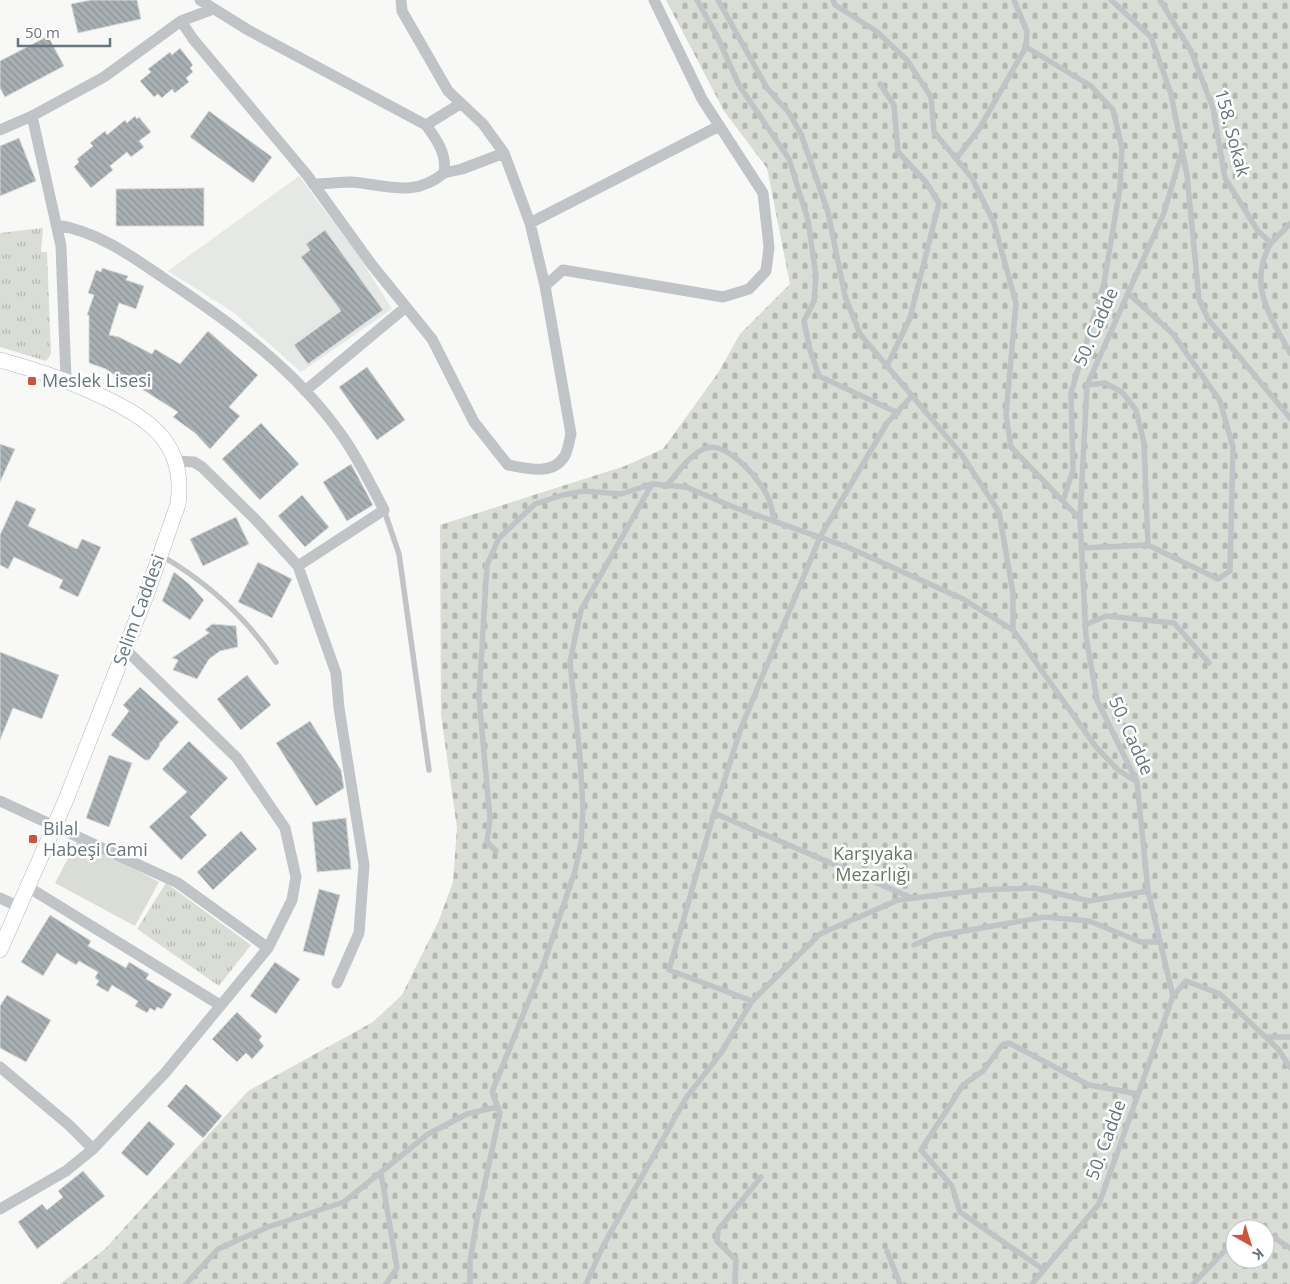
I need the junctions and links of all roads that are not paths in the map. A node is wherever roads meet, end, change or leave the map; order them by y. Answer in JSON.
{"nodes":[{"id":1,"x":200,"y":0,"type":"edge"},
{"id":2,"x":401,"y":0,"type":"edge"},
{"id":3,"x":654,"y":0,"type":"edge"},
{"id":4,"x":697,"y":0,"type":"edge"},
{"id":5,"x":718,"y":0,"type":"edge"},
{"id":6,"x":833,"y":0,"type":"edge"},
{"id":7,"x":1014,"y":0,"type":"edge"},
{"id":8,"x":1111,"y":0,"type":"edge"},
{"id":9,"x":1160,"y":0,"type":"edge"},
{"id":10,"x":213,"y":9,"type":"junction"},
{"id":11,"x":181,"y":21,"type":"junction"},
{"id":12,"x":1026,"y":47,"type":"junction"},
{"id":13,"x":880,"y":84,"type":"dead end"},
{"id":14,"x":460,"y":104,"type":"junction"},
{"id":15,"x":32,"y":116,"type":"junction"},
{"id":16,"x":426,"y":125,"type":"junction"},
{"id":17,"x":719,"y":126,"type":"junction"},
{"id":18,"x":0,"y":130,"type":"edge"},
{"id":19,"x":1182,"y":151,"type":"junction"},
{"id":20,"x":504,"y":153,"type":"junction"},
{"id":21,"x":956,"y":159,"type":"junction"},
{"id":22,"x":444,"y":173,"type":"junction"},
{"id":23,"x":313,"y":184,"type":"junction"},
{"id":24,"x":530,"y":224,"type":"junction"},
{"id":25,"x":1290,"y":224,"type":"edge"},
{"id":26,"x":57,"y":225,"type":"junction"},
{"id":27,"x":1271,"y":243,"type":"junction"},
{"id":28,"x":545,"y":286,"type":"junction"},
{"id":29,"x":1128,"y":293,"type":"junction"},
{"id":30,"x":406,"y":307,"type":"junction"},
{"id":31,"x":1290,"y":353,"type":"edge"},
{"id":32,"x":0,"y":360,"type":"edge"},
{"id":33,"x":887,"y":366,"type":"junction"},
{"id":34,"x":66,"y":379,"type":"junction"},
{"id":35,"x":1087,"y":385,"type":"junction"},
{"id":36,"x":305,"y":391,"type":"junction"},
{"id":37,"x":912,"y":396,"type":"junction"},
{"id":38,"x":898,"y":413,"type":"junction"},
{"id":39,"x":1290,"y":418,"type":"edge"},
{"id":40,"x":176,"y":461,"type":"junction"},
{"id":41,"x":652,"y":484,"type":"junction"},
{"id":42,"x":667,"y":485,"type":"junction"},
{"id":43,"x":1063,"y":501,"type":"junction"},
{"id":44,"x":384,"y":510,"type":"junction"},
{"id":45,"x":1080,"y":519,"type":"junction"},
{"id":46,"x":774,"y":521,"type":"junction"},
{"id":47,"x":820,"y":537,"type":"junction"},
{"id":48,"x":1148,"y":545,"type":"junction"},
{"id":49,"x":1081,"y":548,"type":"junction"},
{"id":50,"x":160,"y":555,"type":"junction"},
{"id":51,"x":298,"y":566,"type":"junction"},
{"id":52,"x":1085,"y":625,"type":"junction"},
{"id":53,"x":1013,"y":630,"type":"junction"},
{"id":54,"x":125,"y":649,"type":"junction"},
{"id":55,"x":276,"y":662,"type":"dead end"},
{"id":56,"x":1209,"y":662,"type":"dead end"},
{"id":57,"x":429,"y":770,"type":"dead end"},
{"id":58,"x":1137,"y":782,"type":"junction"},
{"id":59,"x":0,"y":801,"type":"edge"},
{"id":60,"x":714,"y":812,"type":"junction"},
{"id":61,"x":55,"y":825,"type":"junction"},
{"id":62,"x":496,"y":851,"type":"dead end"},
{"id":63,"x":28,"y":887,"type":"junction"},
{"id":64,"x":1148,"y":891,"type":"junction"},
{"id":65,"x":0,"y":898,"type":"edge"},
{"id":66,"x":914,"y":898,"type":"junction"},
{"id":67,"x":19,"y":906,"type":"junction"},
{"id":68,"x":1160,"y":942,"type":"junction"},
{"id":69,"x":914,"y":945,"type":"dead end"},
{"id":70,"x":268,"y":948,"type":"junction"},
{"id":71,"x":0,"y":950,"type":"edge"},
{"id":72,"x":337,"y":983,"type":"dead end"},
{"id":73,"x":1173,"y":996,"type":"junction"},
{"id":74,"x":752,"y":1001,"type":"junction"},
{"id":75,"x":220,"y":1005,"type":"junction"},
{"id":76,"x":1266,"y":1037,"type":"junction"},
{"id":77,"x":1290,"y":1037,"type":"edge"},
{"id":78,"x":0,"y":1067,"type":"edge"},
{"id":79,"x":1290,"y":1067,"type":"edge"},
{"id":80,"x":1138,"y":1094,"type":"junction"},
{"id":81,"x":497,"y":1107,"type":"junction"},
{"id":82,"x":93,"y":1149,"type":"junction"},
{"id":83,"x":382,"y":1173,"type":"junction"},
{"id":84,"x":761,"y":1177,"type":"dead end"},
{"id":85,"x":0,"y":1209,"type":"edge"},
{"id":86,"x":1275,"y":1238,"type":"edge"},
{"id":87,"x":1290,"y":1248,"type":"edge"},
{"id":88,"x":1225,"y":1250,"type":"edge"},
{"id":89,"x":887,"y":1251,"type":"dead end"},
{"id":90,"x":1044,"y":1270,"type":"junction"},
{"id":91,"x":186,"y":1284,"type":"edge"},
{"id":92,"x":386,"y":1284,"type":"edge"},
{"id":93,"x":470,"y":1284,"type":"edge"},
{"id":94,"x":586,"y":1284,"type":"edge"},
{"id":95,"x":735,"y":1284,"type":"edge"},
{"id":96,"x":900,"y":1284,"type":"edge"},
{"id":97,"x":1032,"y":1284,"type":"edge"},
{"id":98,"x":1193,"y":1284,"type":"edge"}],
"edges":[{"from":1,"to":10,"type":"street"},
{"from":2,"to":14,"type":"street"},
{"from":3,"to":17,"type":"street"},
{"from":4,"to":38,"type":"lane"},
{"from":5,"to":33,"type":"lane"},
{"from":6,"to":21,"type":"lane"},
{"from":7,"to":12,"type":"lane"},
{"from":8,"to":19,"type":"lane"},
{"from":9,"to":27,"type":"lane","name":"158. Sokak"},
{"from":10,"to":11,"type":"street"},
{"from":10,"to":16,"type":"street"},
{"from":11,"to":15,"type":"street"},
{"from":11,"to":23,"type":"street"},
{"from":12,"to":21,"type":"lane"},
{"from":12,"to":43,"type":"lane"},
{"from":13,"to":33,"type":"lane"},
{"from":14,"to":16,"type":"street"},
{"from":14,"to":20,"type":"street"},
{"from":15,"to":18,"type":"street"},
{"from":15,"to":26,"type":"street"},
{"from":16,"to":22,"type":"street"},
{"from":17,"to":24,"type":"street"},
{"from":17,"to":28,"type":"street"},
{"from":19,"to":29,"type":"lane","name":"50. Cadde"},
{"from":19,"to":39,"type":"lane"},
{"from":20,"to":22,"type":"street"},
{"from":20,"to":24,"type":"street"},
{"from":21,"to":43,"type":"lane"},
{"from":22,"to":23,"type":"street"},
{"from":23,"to":30,"type":"street"},
{"from":24,"to":28,"type":"street"},
{"from":25,"to":27,"type":"lane"},
{"from":26,"to":34,"type":"street"},
{"from":26,"to":36,"type":"street"},
{"from":27,"to":31,"type":"lane"},
{"from":28,"to":30,"type":"street"},
{"from":29,"to":35,"type":"lane","name":"50. Cadde"},
{"from":29,"to":48,"type":"lane"},
{"from":30,"to":36,"type":"street"},
{"from":32,"to":34,"type":"main road","name":"Selim Caddesi"},
{"from":33,"to":37,"type":"lane"},
{"from":34,"to":40,"type":"main road","name":"Selim Caddesi"},
{"from":35,"to":45,"type":"lane","name":"50. Cadde"},
{"from":35,"to":48,"type":"lane"},
{"from":36,"to":44,"type":"street"},
{"from":37,"to":38,"type":"lane"},
{"from":37,"to":53,"type":"lane"},
{"from":38,"to":47,"type":"lane"},
{"from":40,"to":50,"type":"main road","name":"Selim Caddesi"},
{"from":40,"to":51,"type":"street"},
{"from":41,"to":42,"type":"lane"},
{"from":41,"to":62,"type":"lane"},
{"from":41,"to":81,"type":"lane"},
{"from":42,"to":46,"type":"lane"},
{"from":42,"to":46,"type":"lane"},
{"from":43,"to":45,"type":"lane"},
{"from":44,"to":51,"type":"street"},
{"from":44,"to":57,"type":"lane"},
{"from":45,"to":49,"type":"lane","name":"50. Cadde"},
{"from":46,"to":47,"type":"lane"},
{"from":47,"to":53,"type":"lane"},
{"from":47,"to":60,"type":"lane"},
{"from":48,"to":49,"type":"lane"},
{"from":49,"to":52,"type":"lane","name":"50. Cadde"},
{"from":50,"to":54,"type":"main road","name":"Selim Caddesi"},
{"from":50,"to":55,"type":"lane"},
{"from":51,"to":72,"type":"street"},
{"from":52,"to":56,"type":"lane"},
{"from":52,"to":58,"type":"lane","name":"50. Cadde"},
{"from":53,"to":58,"type":"lane"},
{"from":54,"to":61,"type":"main road","name":"Selim Caddesi"},
{"from":54,"to":70,"type":"street"},
{"from":58,"to":64,"type":"lane","name":"50. Cadde"},
{"from":59,"to":61,"type":"street"},
{"from":60,"to":66,"type":"lane"},
{"from":60,"to":74,"type":"lane"},
{"from":61,"to":63,"type":"main road","name":"Selim Caddesi"},
{"from":61,"to":70,"type":"street"},
{"from":63,"to":67,"type":"main road","name":"Selim Caddesi"},
{"from":63,"to":75,"type":"street"},
{"from":64,"to":66,"type":"lane"},
{"from":64,"to":68,"type":"lane","name":"50. Cadde"},
{"from":65,"to":67,"type":"street"},
{"from":66,"to":74,"type":"lane"},
{"from":67,"to":71,"type":"main road","name":"Selim Caddesi"},
{"from":68,"to":69,"type":"lane"},
{"from":68,"to":73,"type":"lane","name":"50. Cadde"},
{"from":70,"to":75,"type":"street"},
{"from":73,"to":76,"type":"lane"},
{"from":73,"to":80,"type":"lane","name":"50. Cadde"},
{"from":74,"to":94,"type":"lane"},
{"from":75,"to":82,"type":"street"},
{"from":76,"to":77,"type":"lane"},
{"from":76,"to":79,"type":"lane"},
{"from":78,"to":82,"type":"street"},
{"from":80,"to":90,"type":"lane","name":"50. Cadde"},
{"from":80,"to":90,"type":"lane"},
{"from":81,"to":83,"type":"lane"},
{"from":81,"to":93,"type":"lane"},
{"from":82,"to":85,"type":"street"},
{"from":83,"to":91,"type":"lane"},
{"from":83,"to":92,"type":"lane"},
{"from":84,"to":95,"type":"lane"},
{"from":86,"to":87,"type":"lane"},
{"from":88,"to":98,"type":"lane"},
{"from":89,"to":96,"type":"lane"},
{"from":90,"to":97,"type":"lane","name":"50. Cadde"}]}
